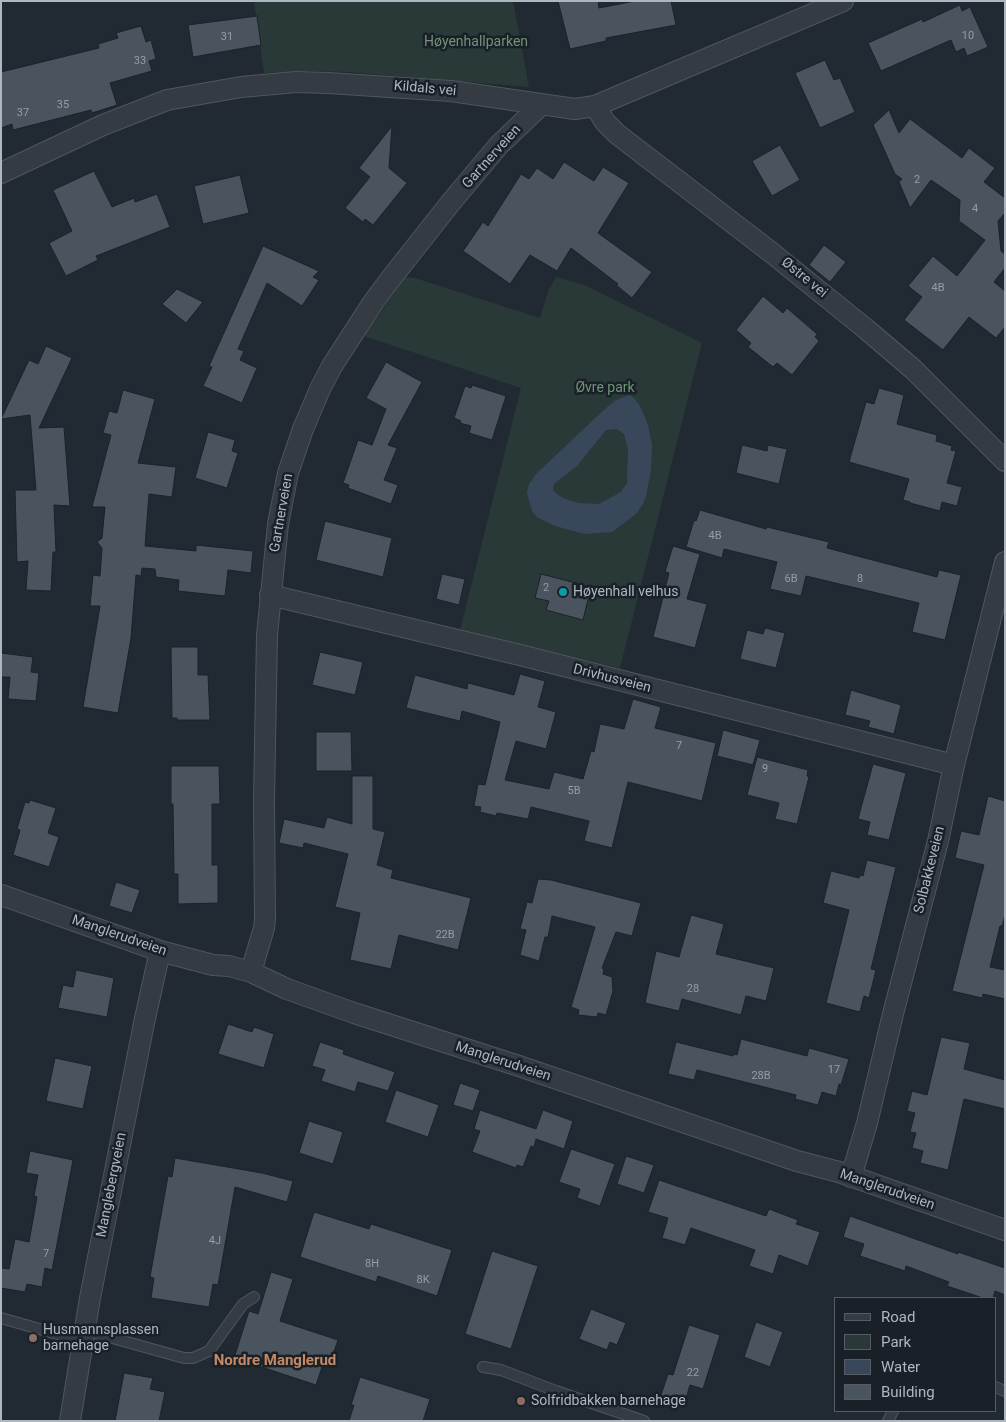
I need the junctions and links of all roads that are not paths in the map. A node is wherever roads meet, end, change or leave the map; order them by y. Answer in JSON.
{"nodes":[{"id":1,"x":843,"y":1,"type":"edge"},
{"id":2,"x":542,"y":104,"type":"junction"},
{"id":3,"x":595,"y":106,"type":"junction"},
{"id":4,"x":1,"y":174,"type":"edge"},
{"id":5,"x":1005,"y":461,"type":"edge"},
{"id":6,"x":1005,"y":562,"type":"edge"},
{"id":7,"x":270,"y":595,"type":"junction"},
{"id":8,"x":954,"y":765,"type":"junction"},
{"id":9,"x":1,"y":895,"type":"edge"},
{"id":10,"x":160,"y":951,"type":"junction"},
{"id":11,"x":251,"y":972,"type":"junction"},
{"id":12,"x":851,"y":1177,"type":"junction"},
{"id":13,"x":1005,"y":1230,"type":"edge"},
{"id":14,"x":254,"y":1297,"type":"dead end"},
{"id":15,"x":1,"y":1318,"type":"edge"},
{"id":16,"x":83,"y":1335,"type":"junction"},
{"id":17,"x":483,"y":1367,"type":"dead end"},
{"id":18,"x":615,"y":1416,"type":"edge"},
{"id":19,"x":70,"y":1421,"type":"edge"},
{"id":20,"x":644,"y":1421,"type":"edge"}],
"edges":[{"from":1,"to":3,"type":"street","name":"Kildals vei"},
{"from":2,"to":3,"type":"street","name":"Kildals vei"},
{"from":2,"to":4,"type":"street","name":"Kildals vei"},
{"from":2,"to":7,"type":"street","name":"Gartnerveien"},
{"from":3,"to":5,"type":"street","name":"Østre vei"},
{"from":6,"to":8,"type":"street","name":"Solbakkeveien"},
{"from":7,"to":8,"type":"street","name":"Drivhusveien"},
{"from":7,"to":11,"type":"street","name":"Gartnerveien"},
{"from":8,"to":12,"type":"street","name":"Solbakkeveien"},
{"from":9,"to":10,"type":"street","name":"Manglerudveien"},
{"from":10,"to":11,"type":"street","name":"Manglerudveien"},
{"from":10,"to":16,"type":"street","name":"Manglebergveien"},
{"from":11,"to":12,"type":"street","name":"Manglerudveien"},
{"from":12,"to":13,"type":"street","name":"Manglerudveien"},
{"from":14,"to":16,"type":"lane"},
{"from":15,"to":16,"type":"lane"},
{"from":16,"to":19,"type":"street","name":"Manglebergveien"},
{"from":17,"to":18,"type":"lane"},
{"from":18,"to":20,"type":"lane"}]}
